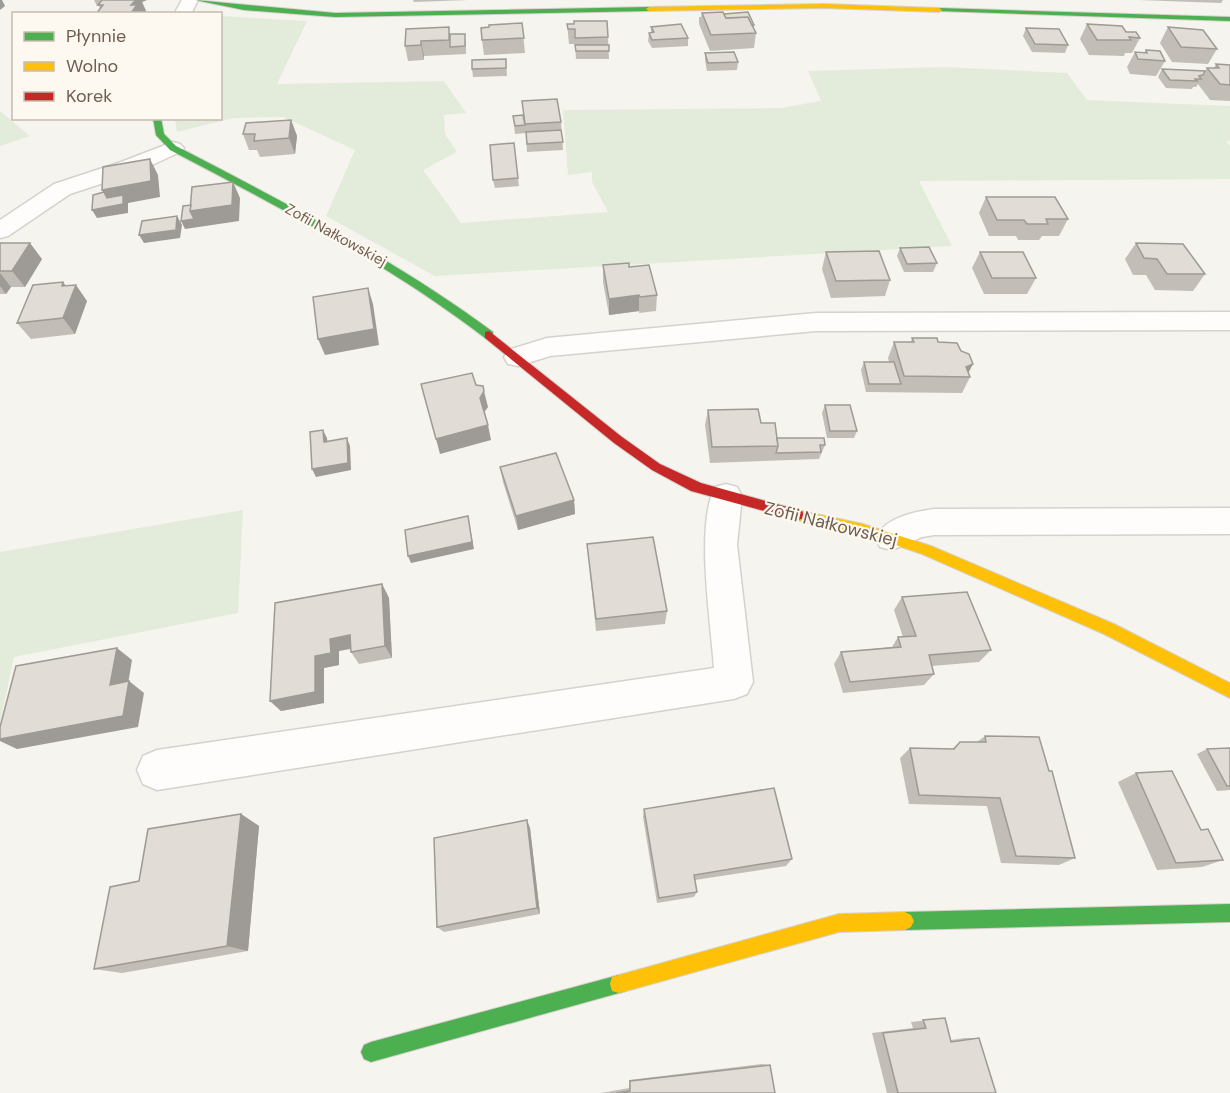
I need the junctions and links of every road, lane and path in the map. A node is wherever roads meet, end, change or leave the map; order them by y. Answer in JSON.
{"nodes":[{"id":1,"x":198,"y":0,"type":"edge"},
{"id":2,"x":1230,"y":19,"type":"edge"},
{"id":3,"x":157,"y":120,"type":"edge"},
{"id":4,"x":173,"y":148,"type":"junction"},
{"id":5,"x":0,"y":231,"type":"edge"},
{"id":6,"x":1230,"y":321,"type":"edge"},
{"id":7,"x":518,"y":357,"type":"junction"},
{"id":8,"x":726,"y":496,"type":"junction"},
{"id":9,"x":1230,"y":522,"type":"edge"},
{"id":10,"x":892,"y":537,"type":"junction"},
{"id":11,"x":1230,"y":691,"type":"edge"},
{"id":12,"x":158,"y":770,"type":"dead end"},
{"id":13,"x":1230,"y":913,"type":"edge"},
{"id":14,"x":371,"y":1052,"type":"dead end"}],
"edges":[{"from":1,"to":2,"type":"street"},
{"from":3,"to":4,"type":"street"},
{"from":4,"to":5,"type":"street"},
{"from":4,"to":7,"type":"street","name":"Zofii Nałkowskiej"},
{"from":6,"to":7,"type":"street"},
{"from":7,"to":8,"type":"street","name":"Zofii Nałkowskiej"},
{"from":8,"to":10,"type":"street","name":"Zofii Nałkowskiej"},
{"from":8,"to":12,"type":"street"},
{"from":9,"to":10,"type":"street"},
{"from":10,"to":11,"type":"street","name":"Zofii Nałkowskiej"},
{"from":13,"to":14,"type":"street"}]}
